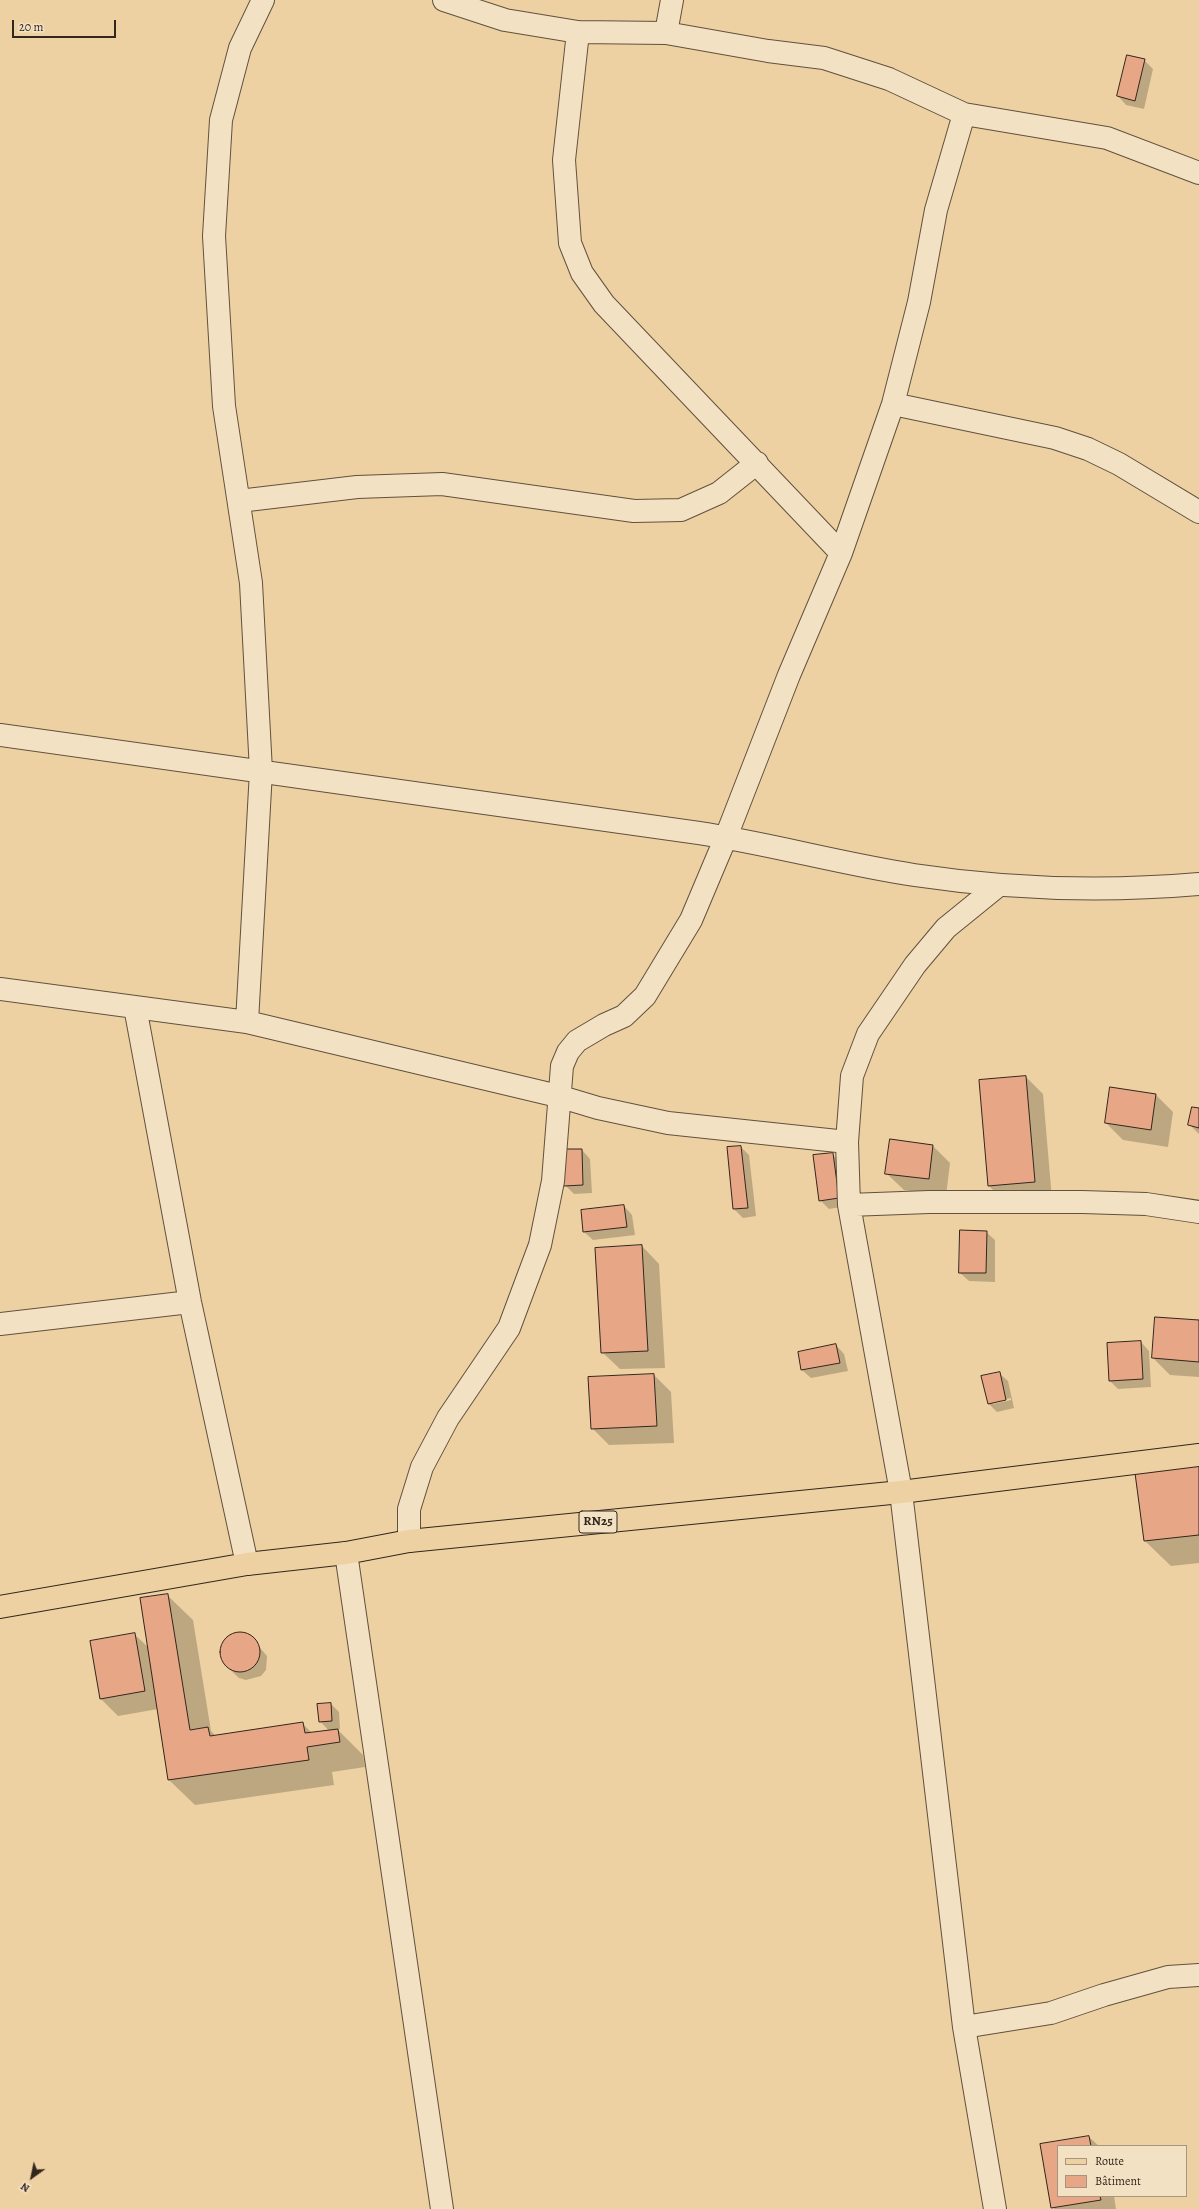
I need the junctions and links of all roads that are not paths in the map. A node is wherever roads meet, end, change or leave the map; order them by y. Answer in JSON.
{"nodes":[{"id":1,"x":263,"y":0,"type":"edge"},
{"id":2,"x":444,"y":0,"type":"edge"},
{"id":3,"x":672,"y":0,"type":"edge"},
{"id":4,"x":578,"y":32,"type":"junction"},
{"id":5,"x":666,"y":33,"type":"junction"},
{"id":6,"x":964,"y":114,"type":"junction"},
{"id":7,"x":1199,"y":173,"type":"edge"},
{"id":8,"x":893,"y":404,"type":"junction"},
{"id":9,"x":757,"y":463,"type":"junction"},
{"id":10,"x":240,"y":501,"type":"junction"},
{"id":11,"x":1199,"y":512,"type":"edge"},
{"id":12,"x":841,"y":554,"type":"junction"},
{"id":13,"x":0,"y":735,"type":"edge"},
{"id":14,"x":261,"y":772,"type":"junction"},
{"id":15,"x":726,"y":837,"type":"junction"},
{"id":16,"x":1199,"y":884,"type":"edge"},
{"id":17,"x":999,"y":885,"type":"junction"},
{"id":18,"x":0,"y":989,"type":"edge"},
{"id":19,"x":135,"y":1008,"type":"junction"},
{"id":20,"x":247,"y":1022,"type":"junction"},
{"id":21,"x":558,"y":1096,"type":"junction"},
{"id":22,"x":847,"y":1142,"type":"junction"},
{"id":23,"x":849,"y":1205,"type":"junction"},
{"id":24,"x":1199,"y":1212,"type":"edge"},
{"id":25,"x":190,"y":1302,"type":"junction"},
{"id":26,"x":0,"y":1324,"type":"edge"},
{"id":27,"x":1199,"y":1455,"type":"edge"},
{"id":28,"x":901,"y":1492,"type":"junction"},
{"id":29,"x":409,"y":1541,"type":"junction"},
{"id":30,"x":346,"y":1552,"type":"junction"},
{"id":31,"x":248,"y":1564,"type":"junction"},
{"id":32,"x":0,"y":1607,"type":"edge"},
{"id":33,"x":1199,"y":1975,"type":"edge"},
{"id":34,"x":964,"y":2027,"type":"junction"},
{"id":35,"x":442,"y":2209,"type":"edge"},
{"id":36,"x":995,"y":2209,"type":"edge"}],
"edges":[{"from":1,"to":10,"type":"street"},
{"from":2,"to":4,"type":"street"},
{"from":3,"to":5,"type":"street"},
{"from":4,"to":5,"type":"street"},
{"from":4,"to":9,"type":"street"},
{"from":5,"to":6,"type":"street"},
{"from":6,"to":7,"type":"street"},
{"from":6,"to":8,"type":"street"},
{"from":8,"to":11,"type":"street"},
{"from":8,"to":12,"type":"street"},
{"from":9,"to":10,"type":"street"},
{"from":9,"to":12,"type":"street"},
{"from":10,"to":14,"type":"street"},
{"from":12,"to":15,"type":"street"},
{"from":13,"to":14,"type":"street"},
{"from":14,"to":15,"type":"street"},
{"from":14,"to":20,"type":"street"},
{"from":15,"to":17,"type":"street"},
{"from":15,"to":21,"type":"street"},
{"from":16,"to":17,"type":"street"},
{"from":17,"to":22,"type":"street"},
{"from":18,"to":19,"type":"street"},
{"from":19,"to":20,"type":"street"},
{"from":19,"to":25,"type":"street"},
{"from":20,"to":21,"type":"street"},
{"from":21,"to":22,"type":"street"},
{"from":21,"to":29,"type":"street"},
{"from":22,"to":23,"type":"street"},
{"from":23,"to":24,"type":"street"},
{"from":23,"to":28,"type":"street"},
{"from":25,"to":26,"type":"street"},
{"from":25,"to":31,"type":"street"},
{"from":27,"to":28,"type":"main road","number":"RN25"},
{"from":28,"to":29,"type":"main road","number":"RN25"},
{"from":28,"to":34,"type":"street"},
{"from":29,"to":30,"type":"main road","number":"RN25"},
{"from":30,"to":31,"type":"main road","number":"RN25"},
{"from":30,"to":35,"type":"street"},
{"from":31,"to":32,"type":"main road","number":"RN25"},
{"from":33,"to":34,"type":"street"},
{"from":34,"to":36,"type":"street"}]}
